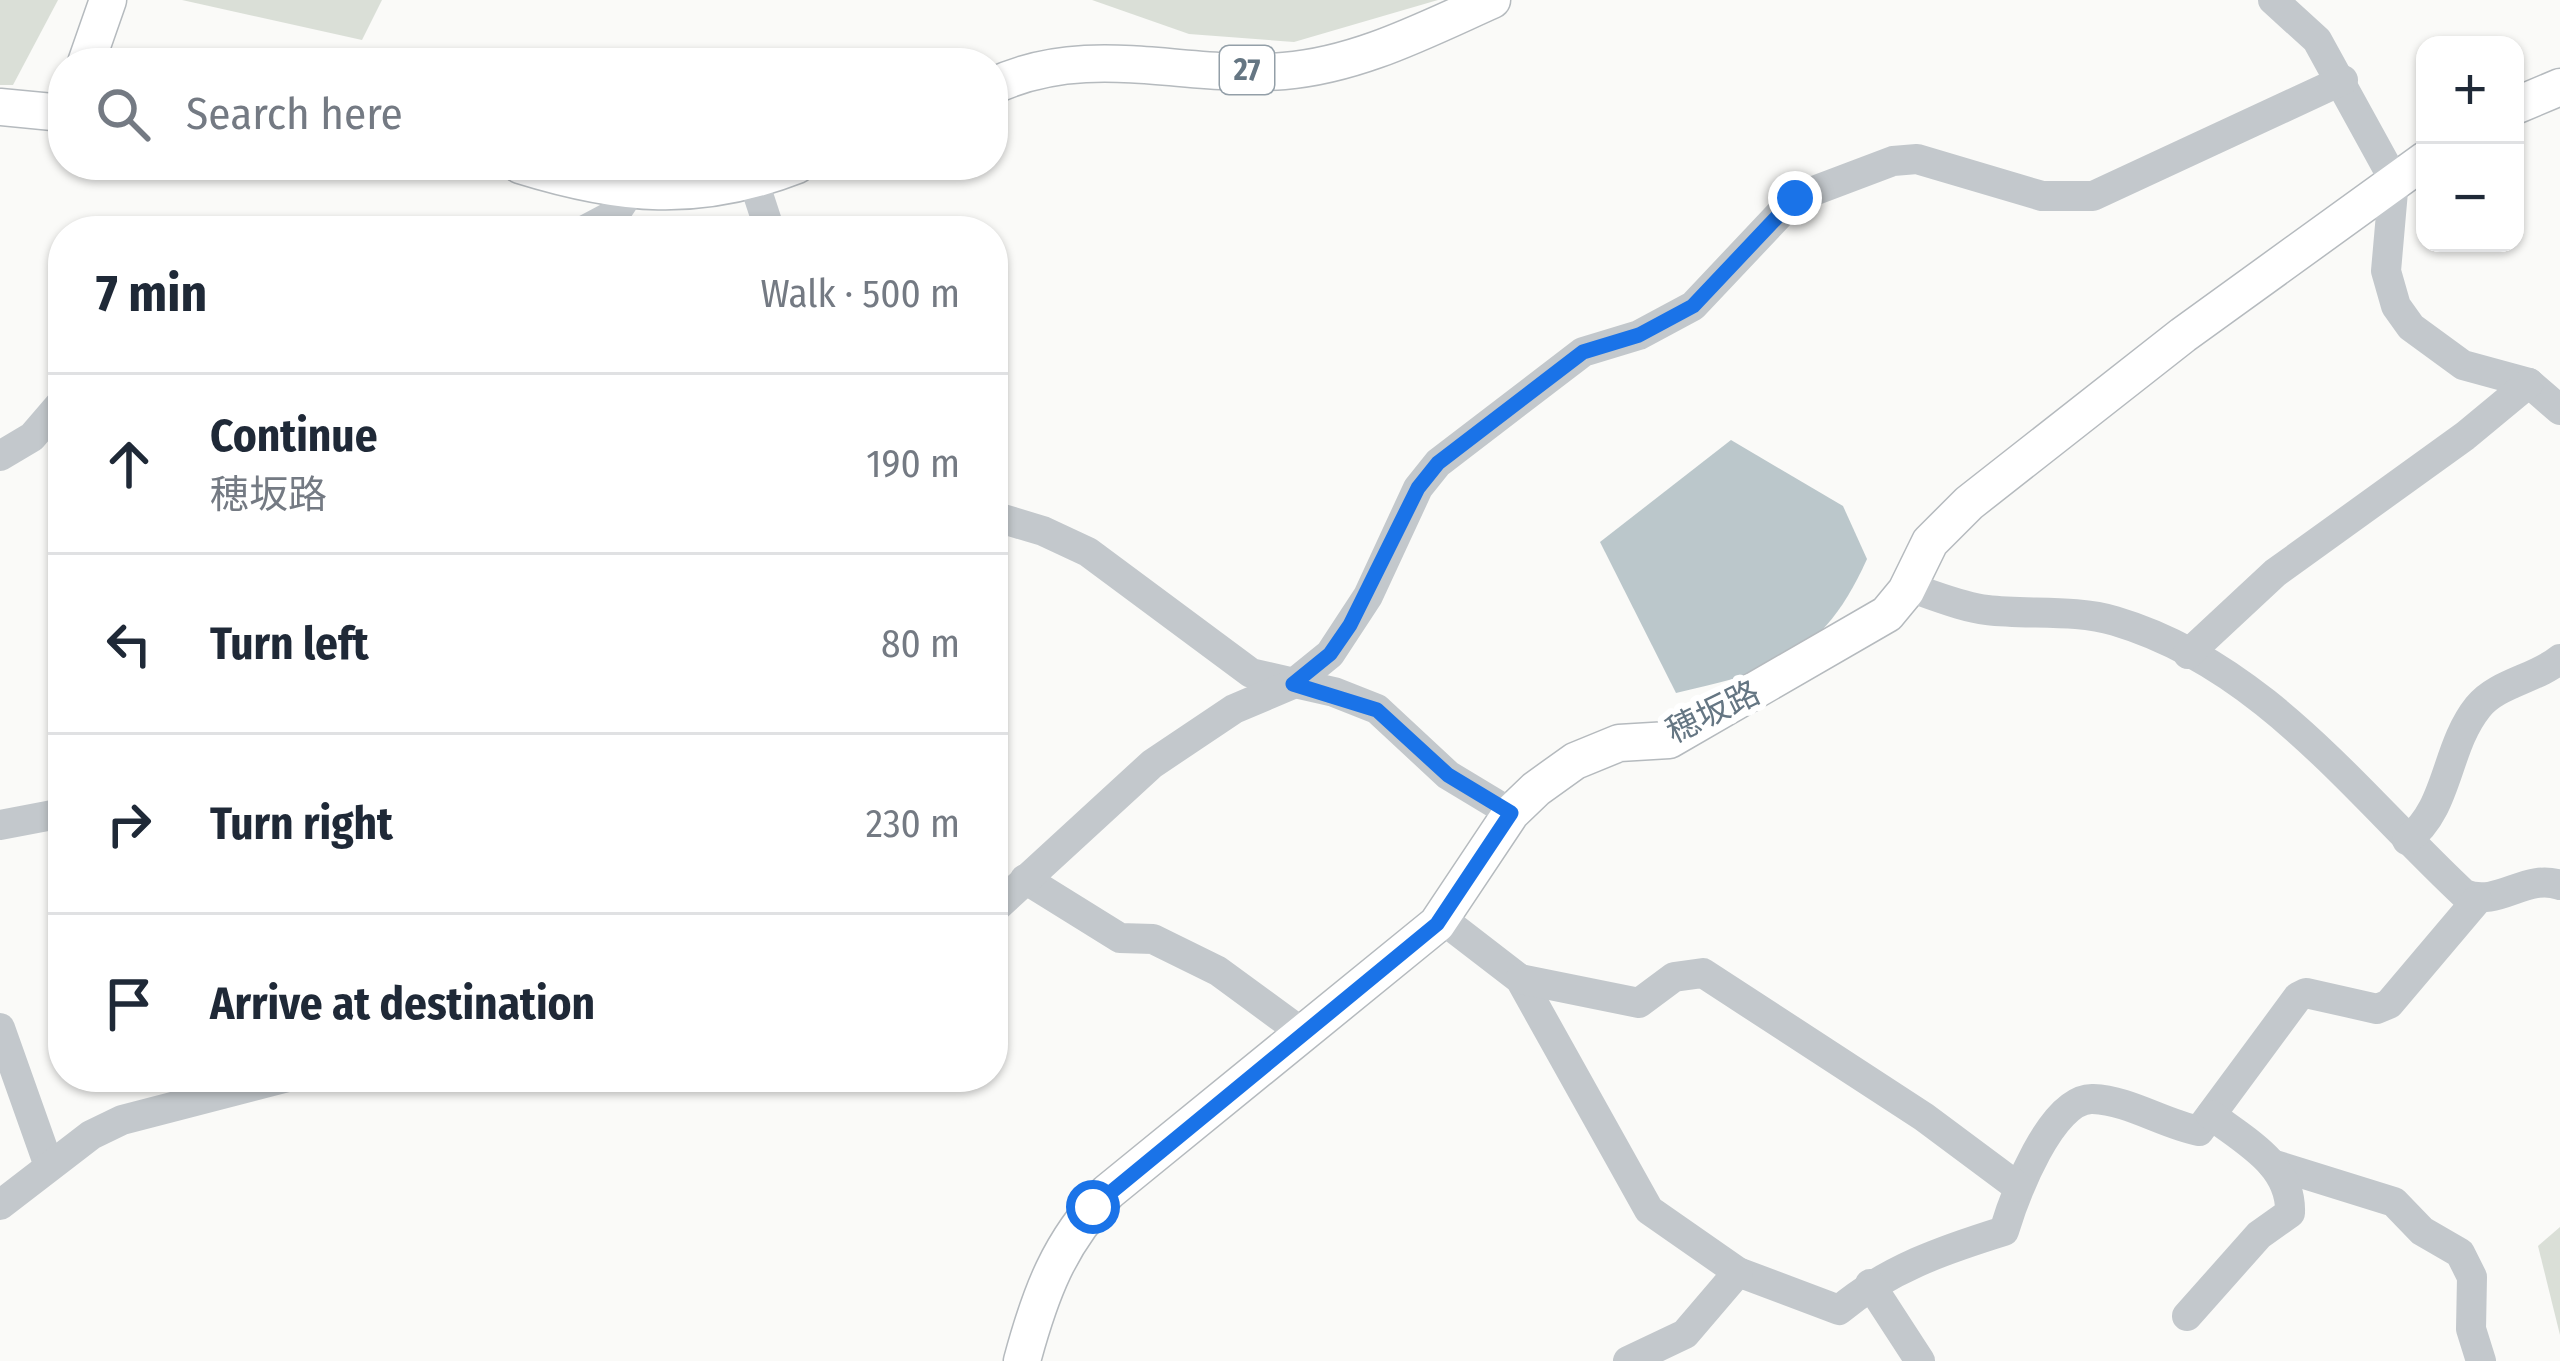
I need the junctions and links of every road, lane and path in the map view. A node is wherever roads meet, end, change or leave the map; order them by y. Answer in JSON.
{"nodes":[{"id":1,"x":107,"y":0,"type":"edge"},
{"id":2,"x":1492,"y":0,"type":"edge"},
{"id":3,"x":2273,"y":0,"type":"edge"},
{"id":4,"x":91,"y":48,"type":"edge"},
{"id":5,"x":2343,"y":80,"type":"junction"},
{"id":6,"x":1008,"y":81,"type":"edge"},
{"id":7,"x":2560,"y":87,"type":"edge"},
{"id":8,"x":2524,"y":102,"type":"edge"},
{"id":9,"x":0,"y":107,"type":"edge"},
{"id":10,"x":48,"y":112,"type":"edge"},
{"id":11,"x":2416,"y":166,"type":"edge"},
{"id":12,"x":578,"y":180,"type":"edge"},
{"id":13,"x":749,"y":180,"type":"edge"},
{"id":14,"x":753,"y":180,"type":"edge"},
{"id":15,"x":2394,"y":180,"type":"junction"},
{"id":16,"x":629,"y":193,"type":"junction"},
{"id":17,"x":611,"y":216,"type":"edge"},
{"id":18,"x":765,"y":216,"type":"edge"},
{"id":19,"x":2529,"y":383,"type":"junction"},
{"id":20,"x":2560,"y":410,"type":"edge"},
{"id":21,"x":48,"y":418,"type":"edge"},
{"id":22,"x":0,"y":455,"type":"edge"},
{"id":23,"x":1008,"y":520,"type":"edge"},
{"id":24,"x":1908,"y":587,"type":"junction"},
{"id":25,"x":2188,"y":654,"type":"junction"},
{"id":26,"x":2560,"y":659,"type":"edge"},
{"id":27,"x":1293,"y":684,"type":"junction"},
{"id":28,"x":1511,"y":813,"type":"junction"},
{"id":29,"x":48,"y":816,"type":"edge"},
{"id":30,"x":0,"y":825,"type":"edge"},
{"id":31,"x":2407,"y":840,"type":"junction"},
{"id":32,"x":1024,"y":880,"type":"junction"},
{"id":33,"x":2560,"y":885,"type":"edge"},
{"id":34,"x":1008,"y":895,"type":"edge"},
{"id":35,"x":2476,"y":900,"type":"junction"},
{"id":36,"x":1442,"y":919,"type":"junction"},
{"id":37,"x":1520,"y":980,"type":"junction"},
{"id":38,"x":0,"y":1028,"type":"edge"},
{"id":39,"x":1304,"y":1034,"type":"junction"},
{"id":40,"x":229,"y":1092,"type":"edge"},
{"id":41,"x":2211,"y":1115,"type":"junction"},
{"id":42,"x":2272,"y":1163,"type":"junction"},
{"id":43,"x":50,"y":1166,"type":"junction"},
{"id":44,"x":2018,"y":1187,"type":"junction"},
{"id":45,"x":0,"y":1205,"type":"edge"},
{"id":46,"x":1738,"y":1272,"type":"junction"},
{"id":47,"x":1870,"y":1284,"type":"junction"},
{"id":48,"x":2187,"y":1316,"type":"dead end"},
{"id":49,"x":1627,"y":1359,"type":"edge"},
{"id":50,"x":1022,"y":1361,"type":"edge"},
{"id":51,"x":1920,"y":1361,"type":"edge"},
{"id":52,"x":2481,"y":1361,"type":"edge"}],
"edges":[{"from":1,"to":4,"type":"main road"},
{"from":2,"to":6,"type":"main road","number":"27"},
{"from":3,"to":5,"type":"street"},
{"from":5,"to":15,"type":"street"},
{"from":5,"to":27,"type":"street"},
{"from":7,"to":8,"type":"main road"},
{"from":9,"to":10,"type":"main road"},
{"from":11,"to":15,"type":"main road","name":"穂坂路"},
{"from":12,"to":16,"type":"main road"},
{"from":13,"to":16,"type":"main road"},
{"from":14,"to":18,"type":"street"},
{"from":15,"to":19,"type":"street"},
{"from":15,"to":24,"type":"main road","name":"穂坂路"},
{"from":16,"to":17,"type":"street"},
{"from":19,"to":20,"type":"street"},
{"from":19,"to":25,"type":"street"},
{"from":21,"to":22,"type":"street"},
{"from":23,"to":27,"type":"street"},
{"from":24,"to":25,"type":"street"},
{"from":24,"to":28,"type":"main road","name":"穂坂路"},
{"from":25,"to":31,"type":"street"},
{"from":26,"to":31,"type":"street"},
{"from":27,"to":28,"type":"street"},
{"from":27,"to":32,"type":"street"},
{"from":28,"to":36,"type":"main road","name":"穂坂路"},
{"from":29,"to":30,"type":"street"},
{"from":31,"to":35,"type":"street"},
{"from":32,"to":34,"type":"street"},
{"from":32,"to":39,"type":"street"},
{"from":33,"to":35,"type":"street"},
{"from":35,"to":41,"type":"street"},
{"from":36,"to":37,"type":"street"},
{"from":36,"to":39,"type":"main road","name":"穂坂路"},
{"from":37,"to":44,"type":"street"},
{"from":37,"to":46,"type":"street"},
{"from":38,"to":43,"type":"street"},
{"from":39,"to":50,"type":"main road","name":"穂坂路"},
{"from":40,"to":43,"type":"street"},
{"from":41,"to":42,"type":"street"},
{"from":41,"to":44,"type":"street"},
{"from":42,"to":48,"type":"street"},
{"from":42,"to":52,"type":"street"},
{"from":43,"to":45,"type":"street"},
{"from":44,"to":47,"type":"street"},
{"from":46,"to":47,"type":"street"},
{"from":46,"to":49,"type":"street"},
{"from":47,"to":51,"type":"street"}]}
